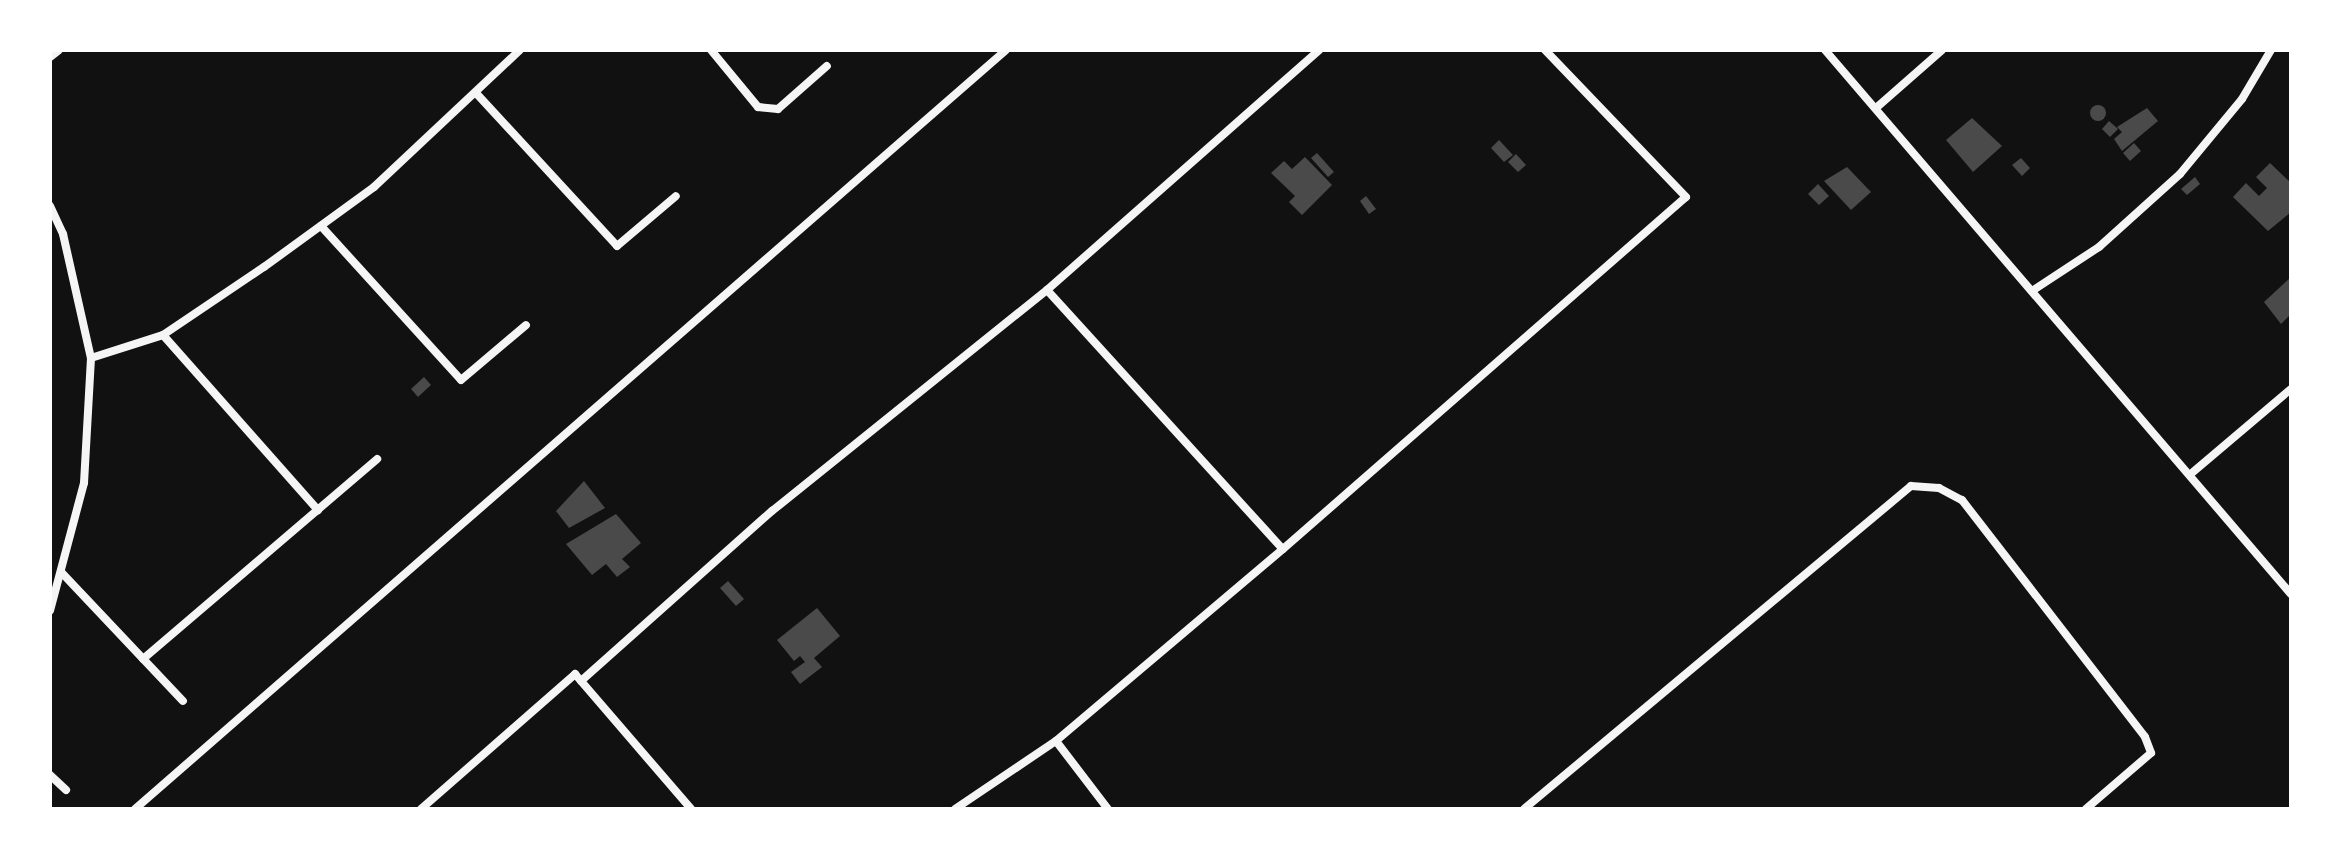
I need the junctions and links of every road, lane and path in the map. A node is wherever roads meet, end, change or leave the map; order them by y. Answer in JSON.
{"nodes":[{"id":1,"x":59,"y":50,"type":"edge"},
{"id":2,"x":520,"y":50,"type":"edge"},
{"id":3,"x":711,"y":50,"type":"edge"},
{"id":4,"x":1006,"y":50,"type":"edge"},
{"id":5,"x":1320,"y":50,"type":"edge"},
{"id":6,"x":1545,"y":50,"type":"edge"},
{"id":7,"x":1826,"y":50,"type":"edge"},
{"id":8,"x":1942,"y":50,"type":"edge"},
{"id":9,"x":2272,"y":50,"type":"edge"},
{"id":10,"x":50,"y":58,"type":"edge"},
{"id":11,"x":828,"y":66,"type":"dead end"},
{"id":12,"x":476,"y":93,"type":"junction"},
{"id":13,"x":1876,"y":108,"type":"junction"},
{"id":14,"x":676,"y":196,"type":"dead end"},
{"id":15,"x":50,"y":206,"type":"edge"},
{"id":16,"x":320,"y":226,"type":"junction"},
{"id":17,"x":2034,"y":289,"type":"junction"},
{"id":18,"x":1047,"y":290,"type":"junction"},
{"id":19,"x":526,"y":325,"type":"dead end"},
{"id":20,"x":163,"y":335,"type":"junction"},
{"id":21,"x":91,"y":358,"type":"junction"},
{"id":22,"x":2291,"y":389,"type":"edge"},
{"id":23,"x":377,"y":459,"type":"dead end"},
{"id":24,"x":2193,"y":472,"type":"junction"},
{"id":25,"x":318,"y":510,"type":"junction"},
{"id":26,"x":1282,"y":549,"type":"junction"},
{"id":27,"x":62,"y":574,"type":"junction"},
{"id":28,"x":2291,"y":594,"type":"edge"},
{"id":29,"x":50,"y":611,"type":"edge"},
{"id":30,"x":144,"y":659,"type":"junction"},
{"id":31,"x":581,"y":681,"type":"junction"},
{"id":32,"x":182,"y":701,"type":"dead end"},
{"id":33,"x":1056,"y":742,"type":"junction"},
{"id":34,"x":50,"y":775,"type":"edge"},
{"id":35,"x":66,"y":790,"type":"dead end"},
{"id":36,"x":134,"y":809,"type":"edge"},
{"id":37,"x":420,"y":809,"type":"edge"},
{"id":38,"x":690,"y":809,"type":"edge"},
{"id":39,"x":955,"y":809,"type":"edge"},
{"id":40,"x":1108,"y":809,"type":"edge"},
{"id":41,"x":1524,"y":809,"type":"edge"},
{"id":42,"x":2086,"y":809,"type":"edge"}],
"edges":[{"from":1,"to":10,"type":"street"},
{"from":2,"to":12,"type":"street"},
{"from":3,"to":11,"type":"street"},
{"from":4,"to":36,"type":"street"},
{"from":5,"to":18,"type":"street"},
{"from":6,"to":26,"type":"street"},
{"from":7,"to":13,"type":"street"},
{"from":8,"to":13,"type":"street"},
{"from":9,"to":17,"type":"street"},
{"from":12,"to":14,"type":"street"},
{"from":12,"to":16,"type":"street"},
{"from":13,"to":17,"type":"street"},
{"from":15,"to":21,"type":"street"},
{"from":16,"to":19,"type":"street"},
{"from":16,"to":20,"type":"street"},
{"from":17,"to":24,"type":"street"},
{"from":18,"to":26,"type":"street"},
{"from":18,"to":31,"type":"street"},
{"from":20,"to":21,"type":"street"},
{"from":20,"to":25,"type":"street"},
{"from":21,"to":27,"type":"street"},
{"from":22,"to":24,"type":"street"},
{"from":23,"to":25,"type":"street"},
{"from":24,"to":28,"type":"street"},
{"from":25,"to":30,"type":"street"},
{"from":26,"to":33,"type":"street"},
{"from":27,"to":29,"type":"street"},
{"from":27,"to":30,"type":"street"},
{"from":30,"to":32,"type":"street"},
{"from":31,"to":37,"type":"street"},
{"from":31,"to":38,"type":"street"},
{"from":33,"to":39,"type":"street"},
{"from":33,"to":40,"type":"street"},
{"from":34,"to":35,"type":"street"},
{"from":41,"to":42,"type":"street"}]}
